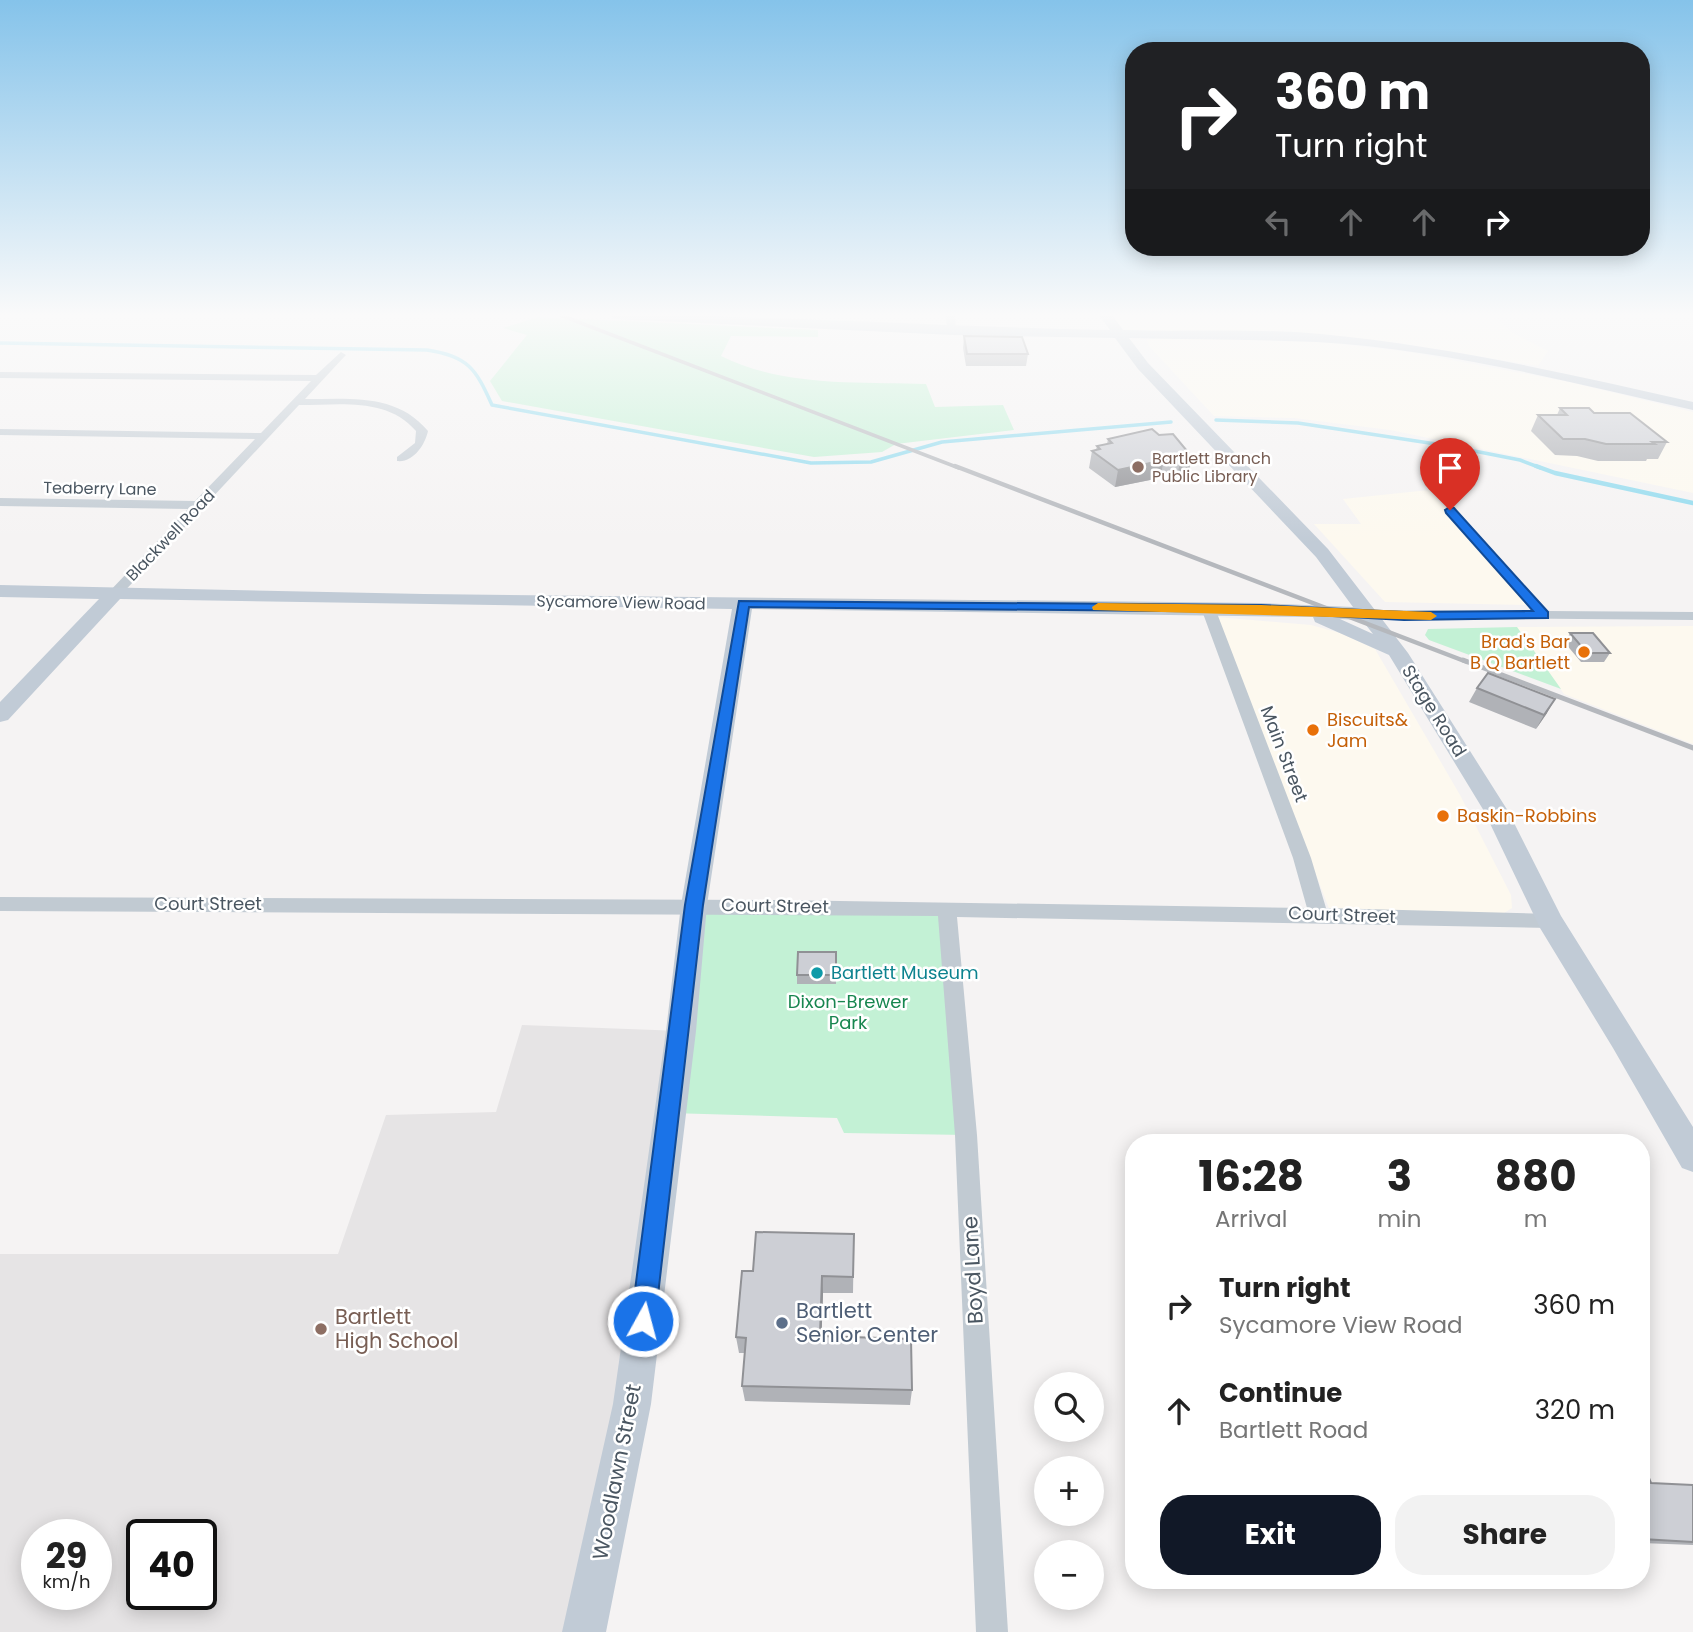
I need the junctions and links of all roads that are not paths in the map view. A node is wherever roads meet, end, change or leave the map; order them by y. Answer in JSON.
{"nodes":[{"id":1,"x":306,"y":391,"type":"edge"},
{"id":2,"x":1167,"y":391,"type":"edge"},
{"id":3,"x":1630,"y":391,"type":"edge"},
{"id":4,"x":1669,"y":391,"type":"edge"},
{"id":5,"x":1693,"y":397,"type":"edge"},
{"id":6,"x":296,"y":402,"type":"junction"},
{"id":7,"x":1693,"y":406,"type":"edge"},
{"id":8,"x":0,"y":432,"type":"edge"},
{"id":9,"x":264,"y":436,"type":"junction"},
{"id":10,"x":401,"y":459,"type":"dead end"},
{"id":11,"x":0,"y":502,"type":"edge"},
{"id":12,"x":199,"y":505,"type":"junction"},
{"id":13,"x":1450,"y":510,"type":"dead end"},
{"id":14,"x":0,"y":591,"type":"edge"},
{"id":15,"x":114,"y":594,"type":"junction"},
{"id":16,"x":743,"y":603,"type":"junction"},
{"id":17,"x":1209,"y":608,"type":"junction"},
{"id":18,"x":1298,"y":610,"type":"junction"},
{"id":19,"x":1368,"y":614,"type":"junction"},
{"id":20,"x":1543,"y":615,"type":"junction"},
{"id":21,"x":1693,"y":617,"type":"edge"},
{"id":22,"x":1398,"y":653,"type":"junction"},
{"id":23,"x":0,"y":715,"type":"edge"},
{"id":24,"x":0,"y":904,"type":"edge"},
{"id":25,"x":694,"y":905,"type":"junction"},
{"id":26,"x":947,"y":909,"type":"junction"},
{"id":27,"x":1318,"y":915,"type":"junction"},
{"id":28,"x":1550,"y":921,"type":"junction"},
{"id":29,"x":1693,"y":1157,"type":"edge"},
{"id":30,"x":584,"y":1632,"type":"edge"},
{"id":31,"x":992,"y":1632,"type":"edge"}],
"edges":[{"from":1,"to":6,"type":"street","name":"Blackwell Road"},
{"from":2,"to":19,"type":"main road","name":"Stage Road"},
{"from":3,"to":7,"type":"main road"},
{"from":4,"to":5,"type":"main road"},
{"from":6,"to":9,"type":"street","name":"Blackwell Road"},
{"from":6,"to":10,"type":"street"},
{"from":8,"to":9,"type":"street"},
{"from":9,"to":12,"type":"street","name":"Blackwell Road"},
{"from":11,"to":12,"type":"street","name":"Teaberry Lane"},
{"from":12,"to":15,"type":"street","name":"Blackwell Road"},
{"from":13,"to":20,"type":"street"},
{"from":14,"to":15,"type":"main road","name":"Sycamore View Road"},
{"from":15,"to":16,"type":"main road","name":"Sycamore View Road"},
{"from":15,"to":23,"type":"main road","name":"Blackwell Road"},
{"from":16,"to":17,"type":"main road","name":"Sycamore View Road"},
{"from":16,"to":25,"type":"main road","name":"Woodlawn Street"},
{"from":17,"to":18,"type":"main road","name":"Sycamore View Road"},
{"from":17,"to":27,"type":"street","name":"Main Street"},
{"from":18,"to":19,"type":"main road","name":"Sycamore View Road"},
{"from":18,"to":22,"type":"main road"},
{"from":19,"to":20,"type":"street"},
{"from":19,"to":22,"type":"main road","name":"Stage Road"},
{"from":20,"to":21,"type":"street"},
{"from":22,"to":28,"type":"main road","name":"Stage Road"},
{"from":24,"to":25,"type":"street","name":"Court Street"},
{"from":25,"to":26,"type":"street","name":"Court Street"},
{"from":25,"to":30,"type":"main road","name":"Woodlawn Street"},
{"from":26,"to":27,"type":"street","name":"Court Street"},
{"from":26,"to":31,"type":"street","name":"Boyd Lane"},
{"from":27,"to":28,"type":"street","name":"Court Street"},
{"from":28,"to":29,"type":"main road","name":"Stage Road"}]}
